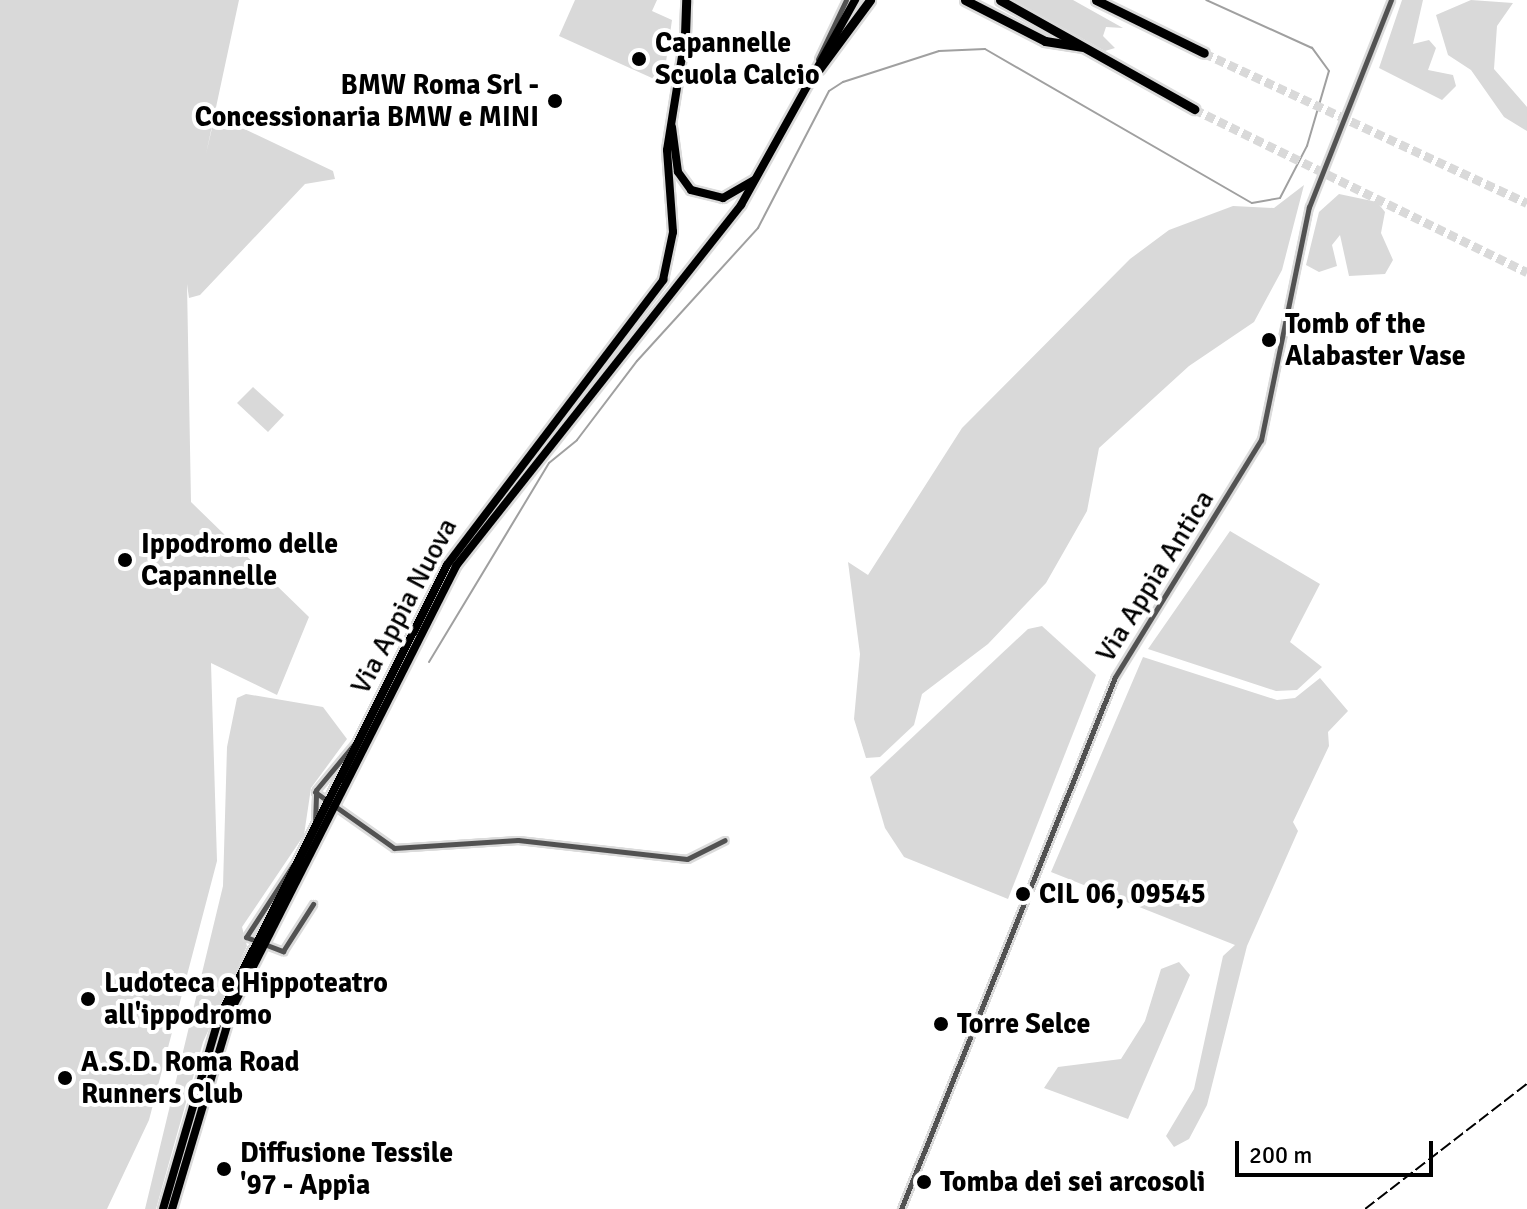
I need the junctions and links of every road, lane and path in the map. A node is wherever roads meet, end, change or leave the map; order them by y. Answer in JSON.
{"nodes":[{"id":1,"x":689,"y":0,"type":"edge"},
{"id":2,"x":846,"y":0,"type":"edge"},
{"id":3,"x":855,"y":0,"type":"edge"},
{"id":4,"x":870,"y":0,"type":"edge"},
{"id":5,"x":965,"y":0,"type":"edge"},
{"id":6,"x":1000,"y":0,"type":"edge"},
{"id":7,"x":1391,"y":0,"type":"edge"},
{"id":8,"x":1097,"y":1,"type":"edge"},
{"id":9,"x":685,"y":35,"type":"joint"},
{"id":10,"x":1083,"y":47,"type":"junction"},
{"id":11,"x":1204,"y":53,"type":"tunnel mouth"},
{"id":12,"x":819,"y":69,"type":"junction"},
{"id":13,"x":806,"y":94,"type":"junction"},
{"id":14,"x":1194,"y":109,"type":"tunnel mouth"},
{"id":15,"x":671,"y":126,"type":"junction"},
{"id":16,"x":763,"y":173,"type":"junction"},
{"id":17,"x":356,"y":742,"type":"junction"},
{"id":18,"x":315,"y":792,"type":"junction"},
{"id":19,"x":329,"y":807,"type":"junction"},
{"id":20,"x":315,"y":825,"type":"junction"},
{"id":21,"x":725,"y":840,"type":"dead end"},
{"id":22,"x":297,"y":862,"type":"junction"},
{"id":23,"x":313,"y":904,"type":"dead end"},
{"id":24,"x":258,"y":947,"type":"junction"},
{"id":25,"x":163,"y":1209,"type":"edge"},
{"id":26,"x":172,"y":1209,"type":"edge"},
{"id":27,"x":901,"y":1209,"type":"edge"}],
"edges":[{"from":1,"to":9,"type":"highway"},
{"from":2,"to":13,"type":"street","name":"Via Appia Nuova"},
{"from":3,"to":12,"type":"main road","name":"Via Appia Nuova"},
{"from":4,"to":12,"type":"highway"},
{"from":5,"to":10,"type":"highway"},
{"from":6,"to":10,"type":"highway"},
{"from":7,"to":27,"type":"street","name":"Via Appia Antica"},
{"from":8,"to":11,"type":"highway"},
{"from":9,"to":15,"type":"main road","name":"Via Appia Nuova"},
{"from":10,"to":14,"type":"highway"},
{"from":12,"to":13,"type":"main road","name":"Via Appia Nuova"},
{"from":13,"to":16,"type":"main road","name":"Via Appia Nuova"},
{"from":15,"to":16,"type":"main road"},
{"from":15,"to":17,"type":"main road","name":"Via Appia Nuova"},
{"from":16,"to":19,"type":"main road","name":"Via Appia Nuova"},
{"from":17,"to":18,"type":"street"},
{"from":17,"to":19,"type":"main road","name":"Via Appia Nuova"},
{"from":18,"to":19,"type":"street"},
{"from":18,"to":20,"type":"street"},
{"from":19,"to":20,"type":"main road","name":"Via Appia Nuova"},
{"from":19,"to":21,"type":"street"},
{"from":19,"to":24,"type":"main road","name":"Via Appia Nuova"},
{"from":20,"to":22,"type":"main road","name":"Via Appia Nuova"},
{"from":22,"to":24,"type":"main road","name":"Via Appia Nuova"},
{"from":22,"to":24,"type":"street"},
{"from":23,"to":24,"type":"street"},
{"from":24,"to":25,"type":"main road","name":"Via Appia Nuova"},
{"from":24,"to":26,"type":"main road","name":"Via Appia Nuova"}]}
